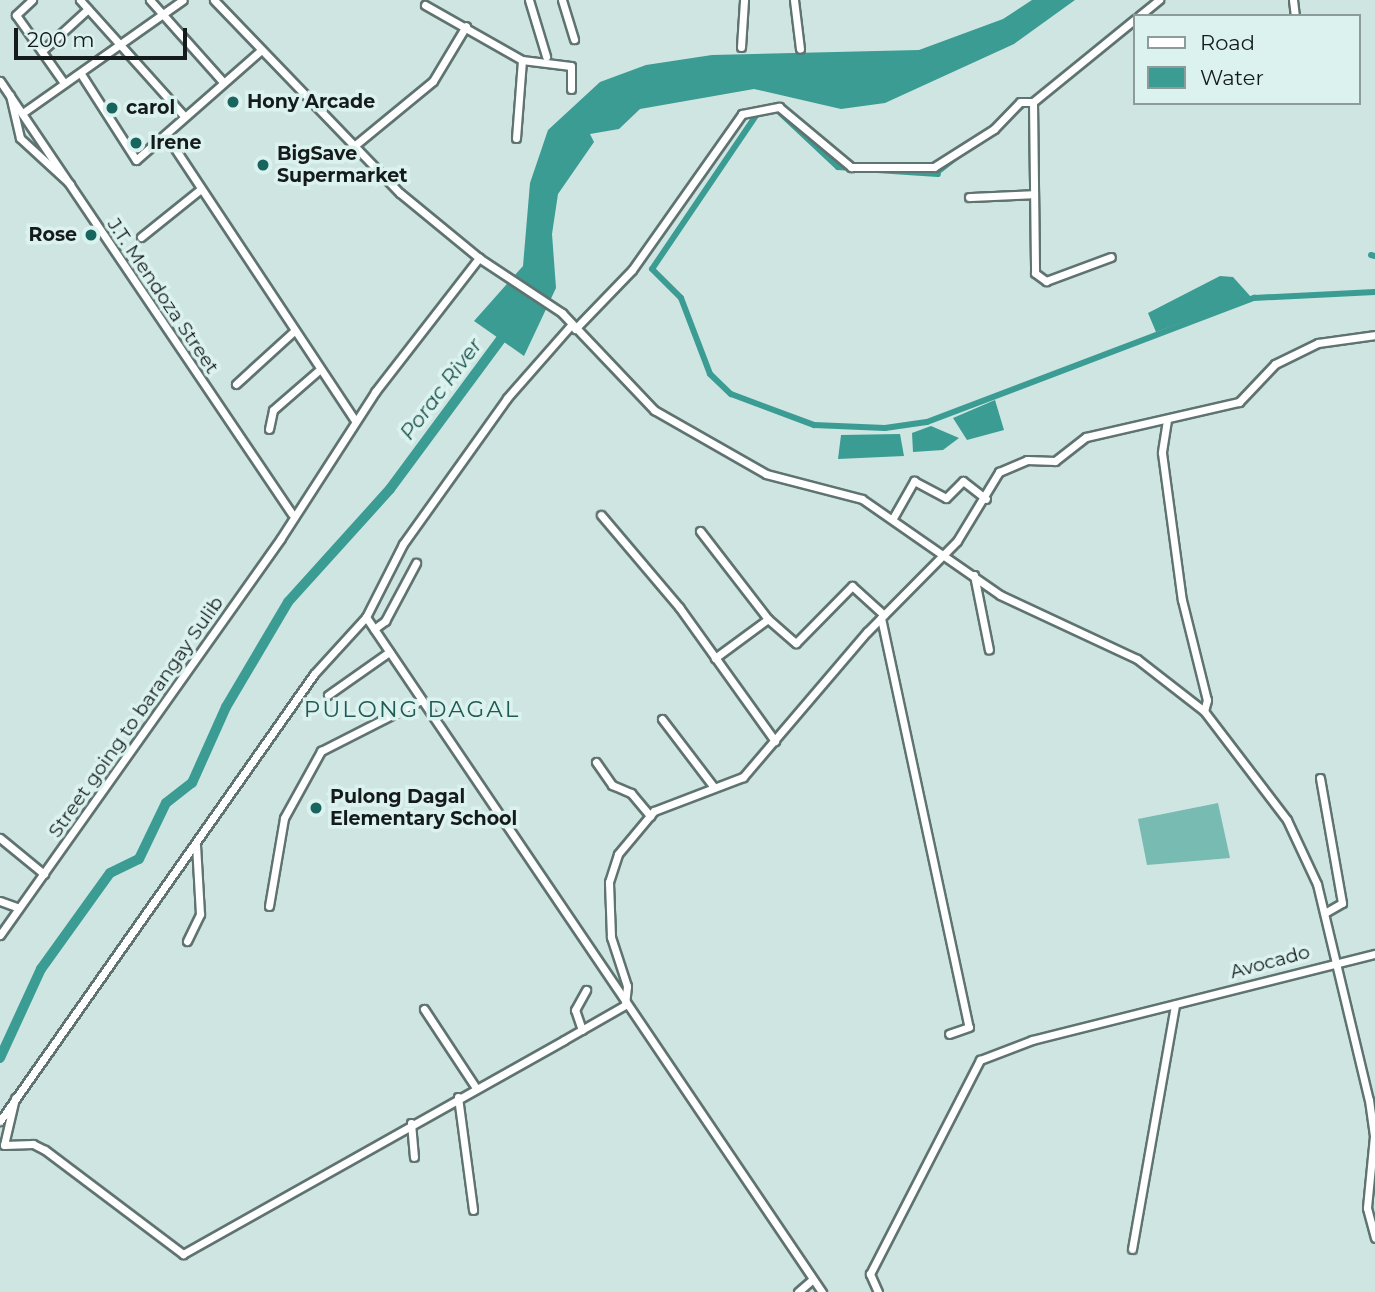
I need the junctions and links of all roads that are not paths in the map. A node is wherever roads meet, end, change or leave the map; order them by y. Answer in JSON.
{"nodes":[{"id":1,"x":32,"y":0,"type":"edge"},
{"id":2,"x":80,"y":0,"type":"edge"},
{"id":3,"x":150,"y":0,"type":"edge"},
{"id":4,"x":183,"y":0,"type":"edge"},
{"id":5,"x":214,"y":0,"type":"edge"},
{"id":6,"x":529,"y":0,"type":"edge"},
{"id":7,"x":562,"y":0,"type":"edge"},
{"id":8,"x":744,"y":0,"type":"edge"},
{"id":9,"x":794,"y":0,"type":"edge"},
{"id":10,"x":1158,"y":0,"type":"edge"},
{"id":11,"x":425,"y":5,"type":"dead end"},
{"id":12,"x":88,"y":9,"type":"junction"},
{"id":13,"x":163,"y":14,"type":"junction"},
{"id":14,"x":1141,"y":14,"type":"edge"},
{"id":15,"x":1134,"y":19,"type":"edge"},
{"id":16,"x":466,"y":26,"type":"junction"},
{"id":17,"x":574,"y":38,"type":"dead end"},
{"id":18,"x":120,"y":44,"type":"junction"},
{"id":19,"x":741,"y":47,"type":"dead end"},
{"id":20,"x":800,"y":49,"type":"dead end"},
{"id":21,"x":42,"y":51,"type":"junction"},
{"id":22,"x":260,"y":51,"type":"junction"},
{"id":23,"x":546,"y":57,"type":"dead end"},
{"id":24,"x":522,"y":60,"type":"junction"},
{"id":25,"x":81,"y":74,"type":"junction"},
{"id":26,"x":0,"y":81,"type":"edge"},
{"id":27,"x":223,"y":82,"type":"junction"},
{"id":28,"x":64,"y":83,"type":"junction"},
{"id":29,"x":571,"y":89,"type":"dead end"},
{"id":30,"x":9,"y":94,"type":"junction"},
{"id":31,"x":1033,"y":102,"type":"junction"},
{"id":32,"x":24,"y":112,"type":"junction"},
{"id":33,"x":184,"y":116,"type":"junction"},
{"id":34,"x":166,"y":135,"type":"junction"},
{"id":35,"x":516,"y":138,"type":"dead end"},
{"id":36,"x":354,"y":146,"type":"junction"},
{"id":37,"x":70,"y":184,"type":"junction"},
{"id":38,"x":201,"y":189,"type":"junction"},
{"id":39,"x":1034,"y":194,"type":"junction"},
{"id":40,"x":968,"y":197,"type":"dead end"},
{"id":41,"x":141,"y":237,"type":"dead end"},
{"id":42,"x":1111,"y":257,"type":"dead end"},
{"id":43,"x":479,"y":258,"type":"junction"},
{"id":44,"x":574,"y":326,"type":"junction"},
{"id":45,"x":294,"y":331,"type":"junction"},
{"id":46,"x":1375,"y":335,"type":"edge"},
{"id":47,"x":318,"y":371,"type":"junction"},
{"id":48,"x":236,"y":384,"type":"dead end"},
{"id":49,"x":1167,"y":420,"type":"junction"},
{"id":50,"x":355,"y":421,"type":"junction"},
{"id":51,"x":269,"y":429,"type":"dead end"},
{"id":52,"x":986,"y":499,"type":"junction"},
{"id":53,"x":292,"y":514,"type":"junction"},
{"id":54,"x":601,"y":515,"type":"dead end"},
{"id":55,"x":892,"y":518,"type":"junction"},
{"id":56,"x":700,"y":531,"type":"dead end"},
{"id":57,"x":945,"y":553,"type":"junction"},
{"id":58,"x":416,"y":563,"type":"dead end"},
{"id":59,"x":974,"y":575,"type":"junction"},
{"id":60,"x":883,"y":616,"type":"junction"},
{"id":61,"x":366,"y":617,"type":"junction"},
{"id":62,"x":768,"y":619,"type":"junction"},
{"id":63,"x":374,"y":629,"type":"junction"},
{"id":64,"x":989,"y":650,"type":"dead end"},
{"id":65,"x":389,"y":652,"type":"junction"},
{"id":66,"x":715,"y":658,"type":"junction"},
{"id":67,"x":328,"y":695,"type":"dead end"},
{"id":68,"x":421,"y":700,"type":"junction"},
{"id":69,"x":1204,"y":711,"type":"junction"},
{"id":70,"x":662,"y":719,"type":"dead end"},
{"id":71,"x":775,"y":741,"type":"junction"},
{"id":72,"x":596,"y":762,"type":"dead end"},
{"id":73,"x":1320,"y":778,"type":"dead end"},
{"id":74,"x":713,"y":786,"type":"junction"},
{"id":75,"x":650,"y":816,"type":"junction"},
{"id":76,"x":0,"y":838,"type":"edge"},
{"id":77,"x":196,"y":841,"type":"junction"},
{"id":78,"x":44,"y":874,"type":"junction"},
{"id":79,"x":0,"y":901,"type":"edge"},
{"id":80,"x":269,"y":906,"type":"dead end"},
{"id":81,"x":19,"y":908,"type":"junction"},
{"id":82,"x":1325,"y":913,"type":"junction"},
{"id":83,"x":0,"y":935,"type":"edge"},
{"id":84,"x":187,"y":941,"type":"dead end"},
{"id":85,"x":1375,"y":954,"type":"edge"},
{"id":86,"x":1334,"y":961,"type":"junction"},
{"id":87,"x":586,"y":990,"type":"dead end"},
{"id":88,"x":625,"y":1005,"type":"junction"},
{"id":89,"x":1175,"y":1005,"type":"junction"},
{"id":90,"x":424,"y":1010,"type":"dead end"},
{"id":91,"x":582,"y":1030,"type":"junction"},
{"id":92,"x":949,"y":1034,"type":"dead end"},
{"id":93,"x":476,"y":1088,"type":"junction"},
{"id":94,"x":458,"y":1097,"type":"junction"},
{"id":95,"x":15,"y":1098,"type":"junction"},
{"id":96,"x":0,"y":1121,"type":"edge"},
{"id":97,"x":411,"y":1123,"type":"junction"},
{"id":98,"x":414,"y":1157,"type":"dead end"},
{"id":99,"x":473,"y":1210,"type":"dead end"},
{"id":100,"x":1375,"y":1238,"type":"edge"},
{"id":101,"x":1132,"y":1249,"type":"dead end"},
{"id":102,"x":812,"y":1280,"type":"junction"},
{"id":103,"x":798,"y":1292,"type":"edge"},
{"id":104,"x":822,"y":1292,"type":"edge"},
{"id":105,"x":878,"y":1292,"type":"edge"}],
"edges":[{"from":1,"to":21,"type":"street"},
{"from":2,"to":12,"type":"street"},
{"from":3,"to":13,"type":"street"},
{"from":4,"to":13,"type":"street"},
{"from":5,"to":22,"type":"street"},
{"from":6,"to":23,"type":"street"},
{"from":7,"to":17,"type":"street"},
{"from":8,"to":19,"type":"street"},
{"from":9,"to":20,"type":"street"},
{"from":10,"to":14,"type":"street"},
{"from":11,"to":16,"type":"street"},
{"from":12,"to":18,"type":"street"},
{"from":12,"to":21,"type":"street"},
{"from":13,"to":18,"type":"street"},
{"from":13,"to":27,"type":"street"},
{"from":15,"to":31,"type":"street"},
{"from":16,"to":24,"type":"street"},
{"from":16,"to":36,"type":"street"},
{"from":18,"to":25,"type":"street"},
{"from":18,"to":33,"type":"street"},
{"from":21,"to":28,"type":"street"},
{"from":22,"to":27,"type":"street"},
{"from":22,"to":36,"type":"street"},
{"from":24,"to":29,"type":"street"},
{"from":24,"to":35,"type":"street"},
{"from":25,"to":28,"type":"street"},
{"from":25,"to":34,"type":"street"},
{"from":26,"to":30,"type":"street","name":"J.T. Mendoza Street"},
{"from":27,"to":33,"type":"street"},
{"from":28,"to":32,"type":"street"},
{"from":30,"to":32,"type":"street","name":"J.T. Mendoza Street"},
{"from":30,"to":37,"type":"street"},
{"from":31,"to":39,"type":"street"},
{"from":31,"to":44,"type":"street"},
{"from":32,"to":37,"type":"street","name":"J.T. Mendoza Street"},
{"from":33,"to":34,"type":"street"},
{"from":34,"to":38,"type":"street"},
{"from":36,"to":43,"type":"street"},
{"from":37,"to":53,"type":"street","name":"J.T. Mendoza Street"},
{"from":38,"to":41,"type":"street"},
{"from":38,"to":45,"type":"street"},
{"from":39,"to":40,"type":"street"},
{"from":39,"to":42,"type":"street"},
{"from":43,"to":44,"type":"street"},
{"from":43,"to":50,"type":"street","name":"Street going to barangay Sulib"},
{"from":44,"to":55,"type":"street"},
{"from":44,"to":61,"type":"street"},
{"from":45,"to":47,"type":"street"},
{"from":45,"to":48,"type":"street"},
{"from":46,"to":49,"type":"street"},
{"from":47,"to":50,"type":"street"},
{"from":47,"to":51,"type":"street"},
{"from":49,"to":52,"type":"street"},
{"from":49,"to":69,"type":"street"},
{"from":50,"to":53,"type":"street","name":"Street going to barangay Sulib"},
{"from":52,"to":55,"type":"street"},
{"from":52,"to":57,"type":"street"},
{"from":53,"to":78,"type":"street","name":"Street going to barangay Sulib"},
{"from":54,"to":66,"type":"street"},
{"from":55,"to":57,"type":"street"},
{"from":56,"to":62,"type":"street"},
{"from":57,"to":59,"type":"street"},
{"from":57,"to":60,"type":"street"},
{"from":58,"to":63,"type":"street"},
{"from":59,"to":64,"type":"street"},
{"from":59,"to":69,"type":"street"},
{"from":60,"to":62,"type":"street"},
{"from":60,"to":71,"type":"street"},
{"from":60,"to":92,"type":"street"},
{"from":61,"to":63,"type":"street"},
{"from":61,"to":77,"type":"street"},
{"from":62,"to":66,"type":"street"},
{"from":63,"to":65,"type":"street"},
{"from":65,"to":67,"type":"street"},
{"from":65,"to":68,"type":"street"},
{"from":66,"to":71,"type":"street"},
{"from":68,"to":80,"type":"street"},
{"from":68,"to":88,"type":"street"},
{"from":69,"to":82,"type":"street"},
{"from":70,"to":74,"type":"street"},
{"from":71,"to":74,"type":"street"},
{"from":72,"to":75,"type":"street"},
{"from":73,"to":82,"type":"street"},
{"from":74,"to":75,"type":"street"},
{"from":75,"to":88,"type":"street"},
{"from":76,"to":78,"type":"street"},
{"from":77,"to":84,"type":"street"},
{"from":77,"to":95,"type":"street"},
{"from":78,"to":81,"type":"street","name":"Street going to barangay Sulib"},
{"from":79,"to":81,"type":"street"},
{"from":81,"to":83,"type":"street","name":"Street going to barangay Sulib"},
{"from":82,"to":86,"type":"street"},
{"from":85,"to":86,"type":"street","name":"Avocado"},
{"from":86,"to":89,"type":"street","name":"Avocado"},
{"from":86,"to":100,"type":"street"},
{"from":87,"to":91,"type":"street"},
{"from":88,"to":91,"type":"street"},
{"from":88,"to":102,"type":"street"},
{"from":89,"to":101,"type":"street"},
{"from":89,"to":105,"type":"street","name":"Avocado"},
{"from":90,"to":93,"type":"street"},
{"from":91,"to":93,"type":"street"},
{"from":93,"to":94,"type":"street"},
{"from":94,"to":97,"type":"street"},
{"from":94,"to":99,"type":"street"},
{"from":95,"to":96,"type":"street"},
{"from":95,"to":97,"type":"street"},
{"from":97,"to":98,"type":"street"},
{"from":102,"to":103,"type":"street"},
{"from":102,"to":104,"type":"street"}]}
